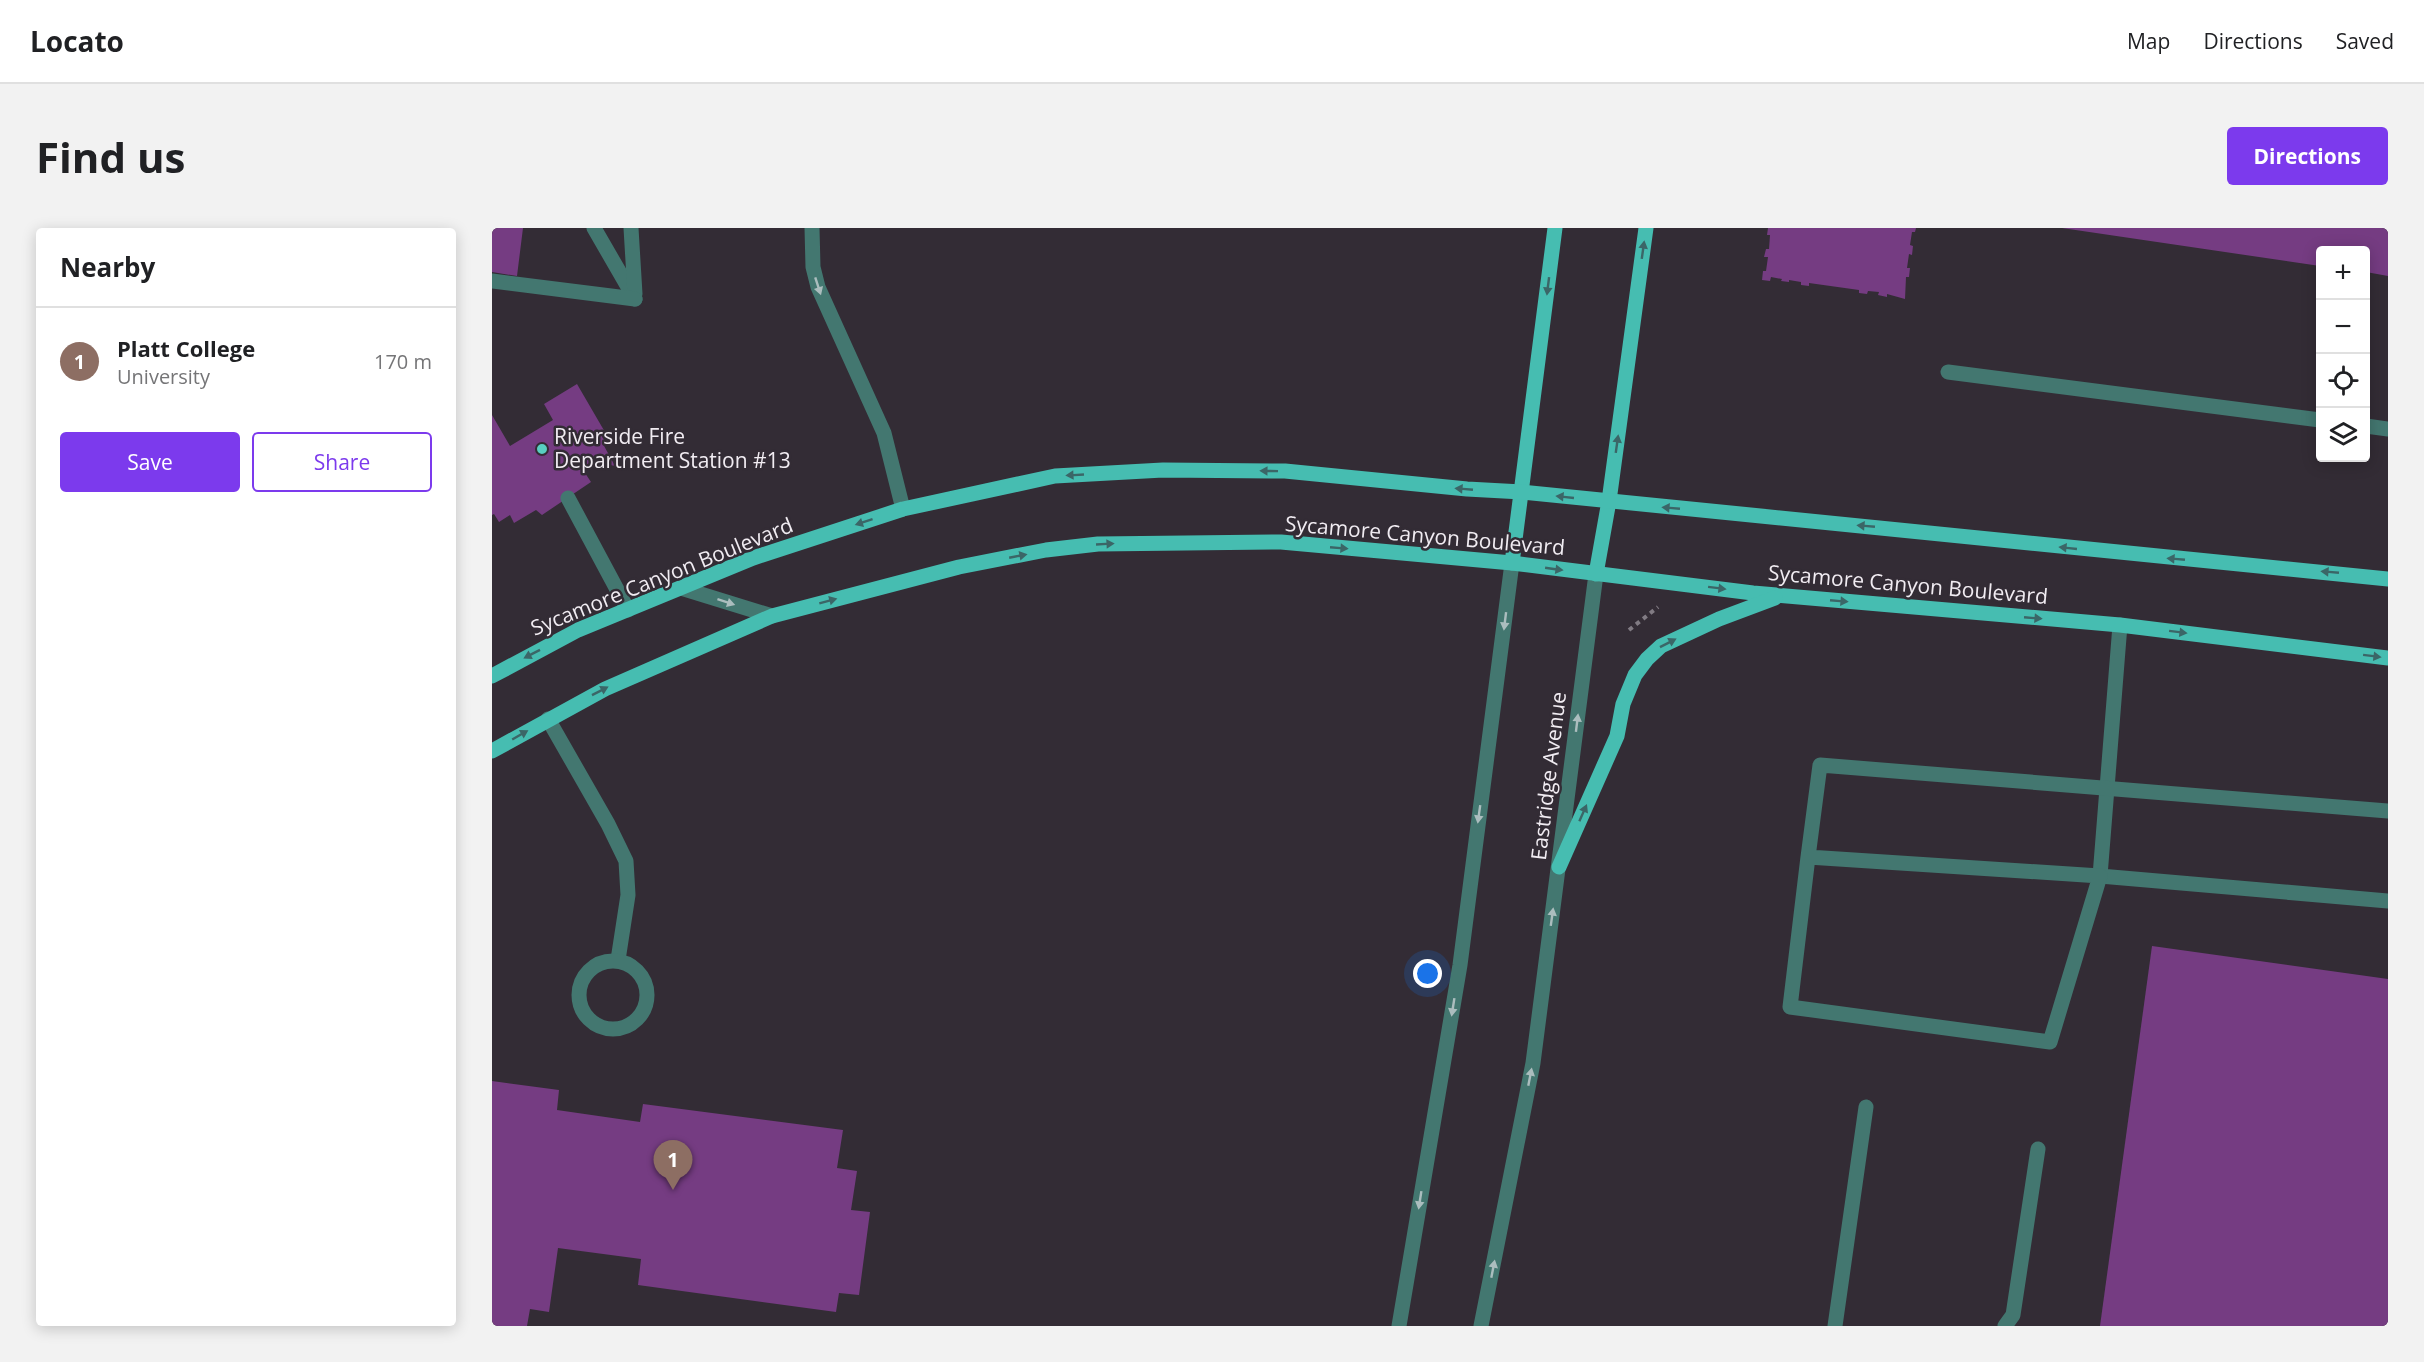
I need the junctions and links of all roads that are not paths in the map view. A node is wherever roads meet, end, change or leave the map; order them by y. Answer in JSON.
{"nodes":[{"id":1,"x":594,"y":228,"type":"edge"},
{"id":2,"x":631,"y":228,"type":"edge"},
{"id":3,"x":812,"y":228,"type":"edge"},
{"id":4,"x":1555,"y":228,"type":"edge"},
{"id":5,"x":1646,"y":228,"type":"edge"},
{"id":6,"x":492,"y":281,"type":"edge"},
{"id":7,"x":635,"y":299,"type":"junction"},
{"id":8,"x":1948,"y":372,"type":"dead end"},
{"id":9,"x":2316,"y":419,"type":"edge"},
{"id":10,"x":2370,"y":427,"type":"edge"},
{"id":11,"x":2388,"y":429,"type":"edge"},
{"id":12,"x":1522,"y":492,"type":"junction"},
{"id":13,"x":568,"y":498,"type":"dead end"},
{"id":14,"x":1609,"y":501,"type":"junction"},
{"id":15,"x":903,"y":509,"type":"junction"},
{"id":16,"x":1512,"y":563,"type":"junction"},
{"id":17,"x":1596,"y":574,"type":"junction"},
{"id":18,"x":2388,"y":579,"type":"edge"},
{"id":19,"x":681,"y":588,"type":"junction"},
{"id":20,"x":1780,"y":596,"type":"junction"},
{"id":21,"x":628,"y":610,"type":"junction"},
{"id":22,"x":772,"y":616,"type":"junction"},
{"id":23,"x":2120,"y":625,"type":"junction"},
{"id":24,"x":2388,"y":658,"type":"edge"},
{"id":25,"x":492,"y":676,"type":"edge"},
{"id":26,"x":548,"y":718,"type":"junction"},
{"id":27,"x":492,"y":751,"type":"edge"},
{"id":28,"x":2106,"y":788,"type":"junction"},
{"id":29,"x":2388,"y":812,"type":"edge"},
{"id":30,"x":1808,"y":857,"type":"junction"},
{"id":31,"x":1559,"y":867,"type":"junction"},
{"id":32,"x":2100,"y":876,"type":"junction"},
{"id":33,"x":2388,"y":901,"type":"edge"},
{"id":34,"x":618,"y":960,"type":"junction"},
{"id":35,"x":1866,"y":1107,"type":"dead end"},
{"id":36,"x":2038,"y":1149,"type":"dead end"},
{"id":37,"x":1400,"y":1326,"type":"edge"},
{"id":38,"x":1481,"y":1326,"type":"edge"},
{"id":39,"x":1835,"y":1326,"type":"edge"},
{"id":40,"x":2005,"y":1326,"type":"edge"}],
"edges":[{"from":1,"to":7,"type":"street"},
{"from":2,"to":7,"type":"street"},
{"from":3,"to":15,"type":"street","one_way":true},
{"from":4,"to":12,"type":"main road","one_way":true},
{"from":14,"to":5,"type":"main road","name":"Eastridge Avenue","one_way":true},
{"from":6,"to":7,"type":"street"},
{"from":8,"to":9,"type":"street"},
{"from":10,"to":11,"type":"street"},
{"from":14,"to":12,"type":"main road","name":"Sycamore Canyon Boulevard","one_way":true},
{"from":12,"to":15,"type":"main road","name":"Sycamore Canyon Boulevard","one_way":true},
{"from":12,"to":16,"type":"main road"},
{"from":13,"to":21,"type":"street"},
{"from":14,"to":17,"type":"main road","name":"Eastridge Avenue"},
{"from":18,"to":14,"type":"main road","name":"Sycamore Canyon Boulevard","one_way":true},
{"from":15,"to":19,"type":"main road","name":"Sycamore Canyon Boulevard","one_way":true},
{"from":16,"to":17,"type":"main road","name":"Sycamore Canyon Boulevard","one_way":true},
{"from":22,"to":16,"type":"main road","name":"Sycamore Canyon Boulevard","one_way":true},
{"from":16,"to":37,"type":"street","one_way":true},
{"from":17,"to":20,"type":"main road","name":"Sycamore Canyon Boulevard","one_way":true},
{"from":31,"to":17,"type":"street","name":"Eastridge Avenue","one_way":true},
{"from":19,"to":21,"type":"main road","name":"Sycamore Canyon Boulevard"},
{"from":19,"to":22,"type":"street","one_way":true},
{"from":20,"to":23,"type":"main road","name":"Sycamore Canyon Boulevard","one_way":true},
{"from":31,"to":20,"type":"main road","one_way":true},
{"from":21,"to":25,"type":"main road","name":"Sycamore Canyon Boulevard","one_way":true},
{"from":26,"to":22,"type":"main road","name":"Sycamore Canyon Boulevard","one_way":true},
{"from":23,"to":24,"type":"main road","name":"Sycamore Canyon Boulevard","one_way":true},
{"from":23,"to":28,"type":"street"},
{"from":27,"to":26,"type":"main road","name":"Sycamore Canyon Boulevard","one_way":true},
{"from":26,"to":34,"type":"street"},
{"from":28,"to":29,"type":"street"},
{"from":28,"to":30,"type":"street"},
{"from":28,"to":32,"type":"street"},
{"from":30,"to":32,"type":"street"},
{"from":30,"to":32,"type":"street"},
{"from":38,"to":31,"type":"street","name":"Eastridge Avenue","one_way":true},
{"from":32,"to":33,"type":"street"},
{"from":34,"to":34,"type":"street"},
{"from":35,"to":39,"type":"street"},
{"from":36,"to":40,"type":"street"}]}
